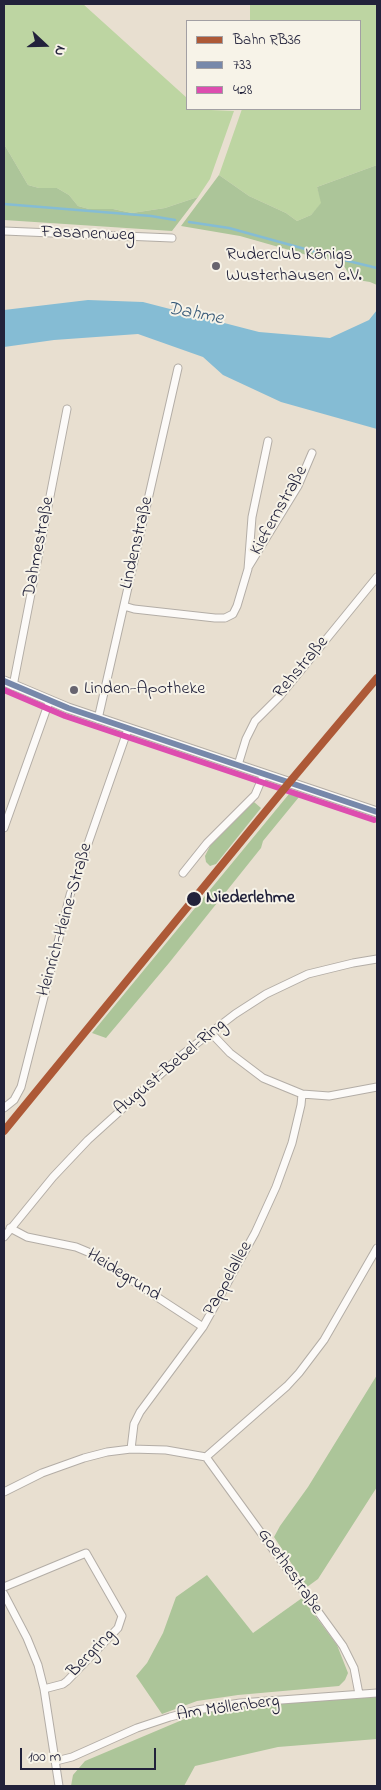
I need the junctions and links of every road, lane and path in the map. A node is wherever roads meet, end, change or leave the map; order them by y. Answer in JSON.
{"nodes":[{"id":1,"x":4,"y":231,"type":"edge"},
{"id":2,"x":172,"y":238,"type":"dead end"},
{"id":3,"x":178,"y":368,"type":"dead end"},
{"id":4,"x":67,"y":409,"type":"dead end"},
{"id":5,"x":268,"y":441,"type":"dead end"},
{"id":6,"x":312,"y":453,"type":"dead end"},
{"id":7,"x":248,"y":569,"type":"junction"},
{"id":8,"x":377,"y":577,"type":"edge"},
{"id":9,"x":124,"y":606,"type":"junction"},
{"id":10,"x":4,"y":681,"type":"edge"},
{"id":11,"x":13,"y":686,"type":"junction"},
{"id":12,"x":49,"y":702,"type":"junction"},
{"id":13,"x":98,"y":719,"type":"junction"},
{"id":14,"x":128,"y":729,"type":"junction"},
{"id":15,"x":238,"y":765,"type":"junction"},
{"id":16,"x":264,"y":774,"type":"junction"},
{"id":17,"x":377,"y":812,"type":"edge"},
{"id":18,"x":4,"y":828,"type":"edge"},
{"id":19,"x":183,"y":873,"type":"dead end"},
{"id":20,"x":377,"y":959,"type":"edge"},
{"id":21,"x":211,"y":1033,"type":"junction"},
{"id":22,"x":377,"y":1086,"type":"edge"},
{"id":23,"x":302,"y":1094,"type":"junction"},
{"id":24,"x":4,"y":1108,"type":"edge"},
{"id":25,"x":10,"y":1228,"type":"junction"},
{"id":26,"x":4,"y":1237,"type":"edge"},
{"id":27,"x":377,"y":1248,"type":"edge"},
{"id":28,"x":203,"y":1327,"type":"junction"},
{"id":29,"x":131,"y":1449,"type":"junction"},
{"id":30,"x":206,"y":1457,"type":"junction"},
{"id":31,"x":4,"y":1492,"type":"edge"},
{"id":32,"x":4,"y":1587,"type":"edge"},
{"id":33,"x":4,"y":1594,"type":"edge"},
{"id":34,"x":44,"y":1689,"type":"junction"},
{"id":35,"x":377,"y":1693,"type":"edge"},
{"id":36,"x":359,"y":1694,"type":"junction"},
{"id":37,"x":56,"y":1760,"type":"junction"},
{"id":38,"x":59,"y":1786,"type":"edge"}],
"edges":[{"from":1,"to":2,"type":"street","name":"Fasanenweg"},
{"from":3,"to":9,"type":"street","name":"Lindenstraße"},
{"from":4,"to":11,"type":"street","name":"Dahmestraße"},
{"from":5,"to":7,"type":"street","name":"Kiefernstraße"},
{"from":6,"to":7,"type":"street","name":"Kiefernstraße"},
{"from":7,"to":9,"type":"street","name":"Kiefernstraße"},
{"from":8,"to":15,"type":"street","name":"Rehstraße"},
{"from":9,"to":13,"type":"street","name":"Lindenstraße"},
{"from":10,"to":11,"type":"street"},
{"from":11,"to":12,"type":"street"},
{"from":12,"to":13,"type":"street"},
{"from":12,"to":18,"type":"street"},
{"from":13,"to":14,"type":"street"},
{"from":14,"to":15,"type":"street"},
{"from":14,"to":24,"type":"street","name":"Heinrich-Heine-Straße"},
{"from":15,"to":16,"type":"street"},
{"from":16,"to":17,"type":"street"},
{"from":16,"to":19,"type":"street"},
{"from":20,"to":21,"type":"street","name":"August-Bebel-Ring"},
{"from":21,"to":23,"type":"street"},
{"from":21,"to":25,"type":"street","name":"August-Bebel-Ring"},
{"from":22,"to":23,"type":"street"},
{"from":23,"to":28,"type":"street","name":"Pappelallee"},
{"from":25,"to":26,"type":"street","name":"August-Bebel-Ring"},
{"from":25,"to":28,"type":"street","name":"Heidegrund"},
{"from":27,"to":30,"type":"street"},
{"from":28,"to":29,"type":"street","name":"Pappelallee"},
{"from":29,"to":30,"type":"street"},
{"from":29,"to":31,"type":"street"},
{"from":30,"to":36,"type":"street","name":"Goethestraße"},
{"from":32,"to":34,"type":"street","name":"Bergring"},
{"from":33,"to":34,"type":"street"},
{"from":34,"to":37,"type":"street"},
{"from":35,"to":36,"type":"street","name":"Am Möllenberg"},
{"from":36,"to":37,"type":"street","name":"Am Möllenberg"},
{"from":37,"to":38,"type":"street"}]}
